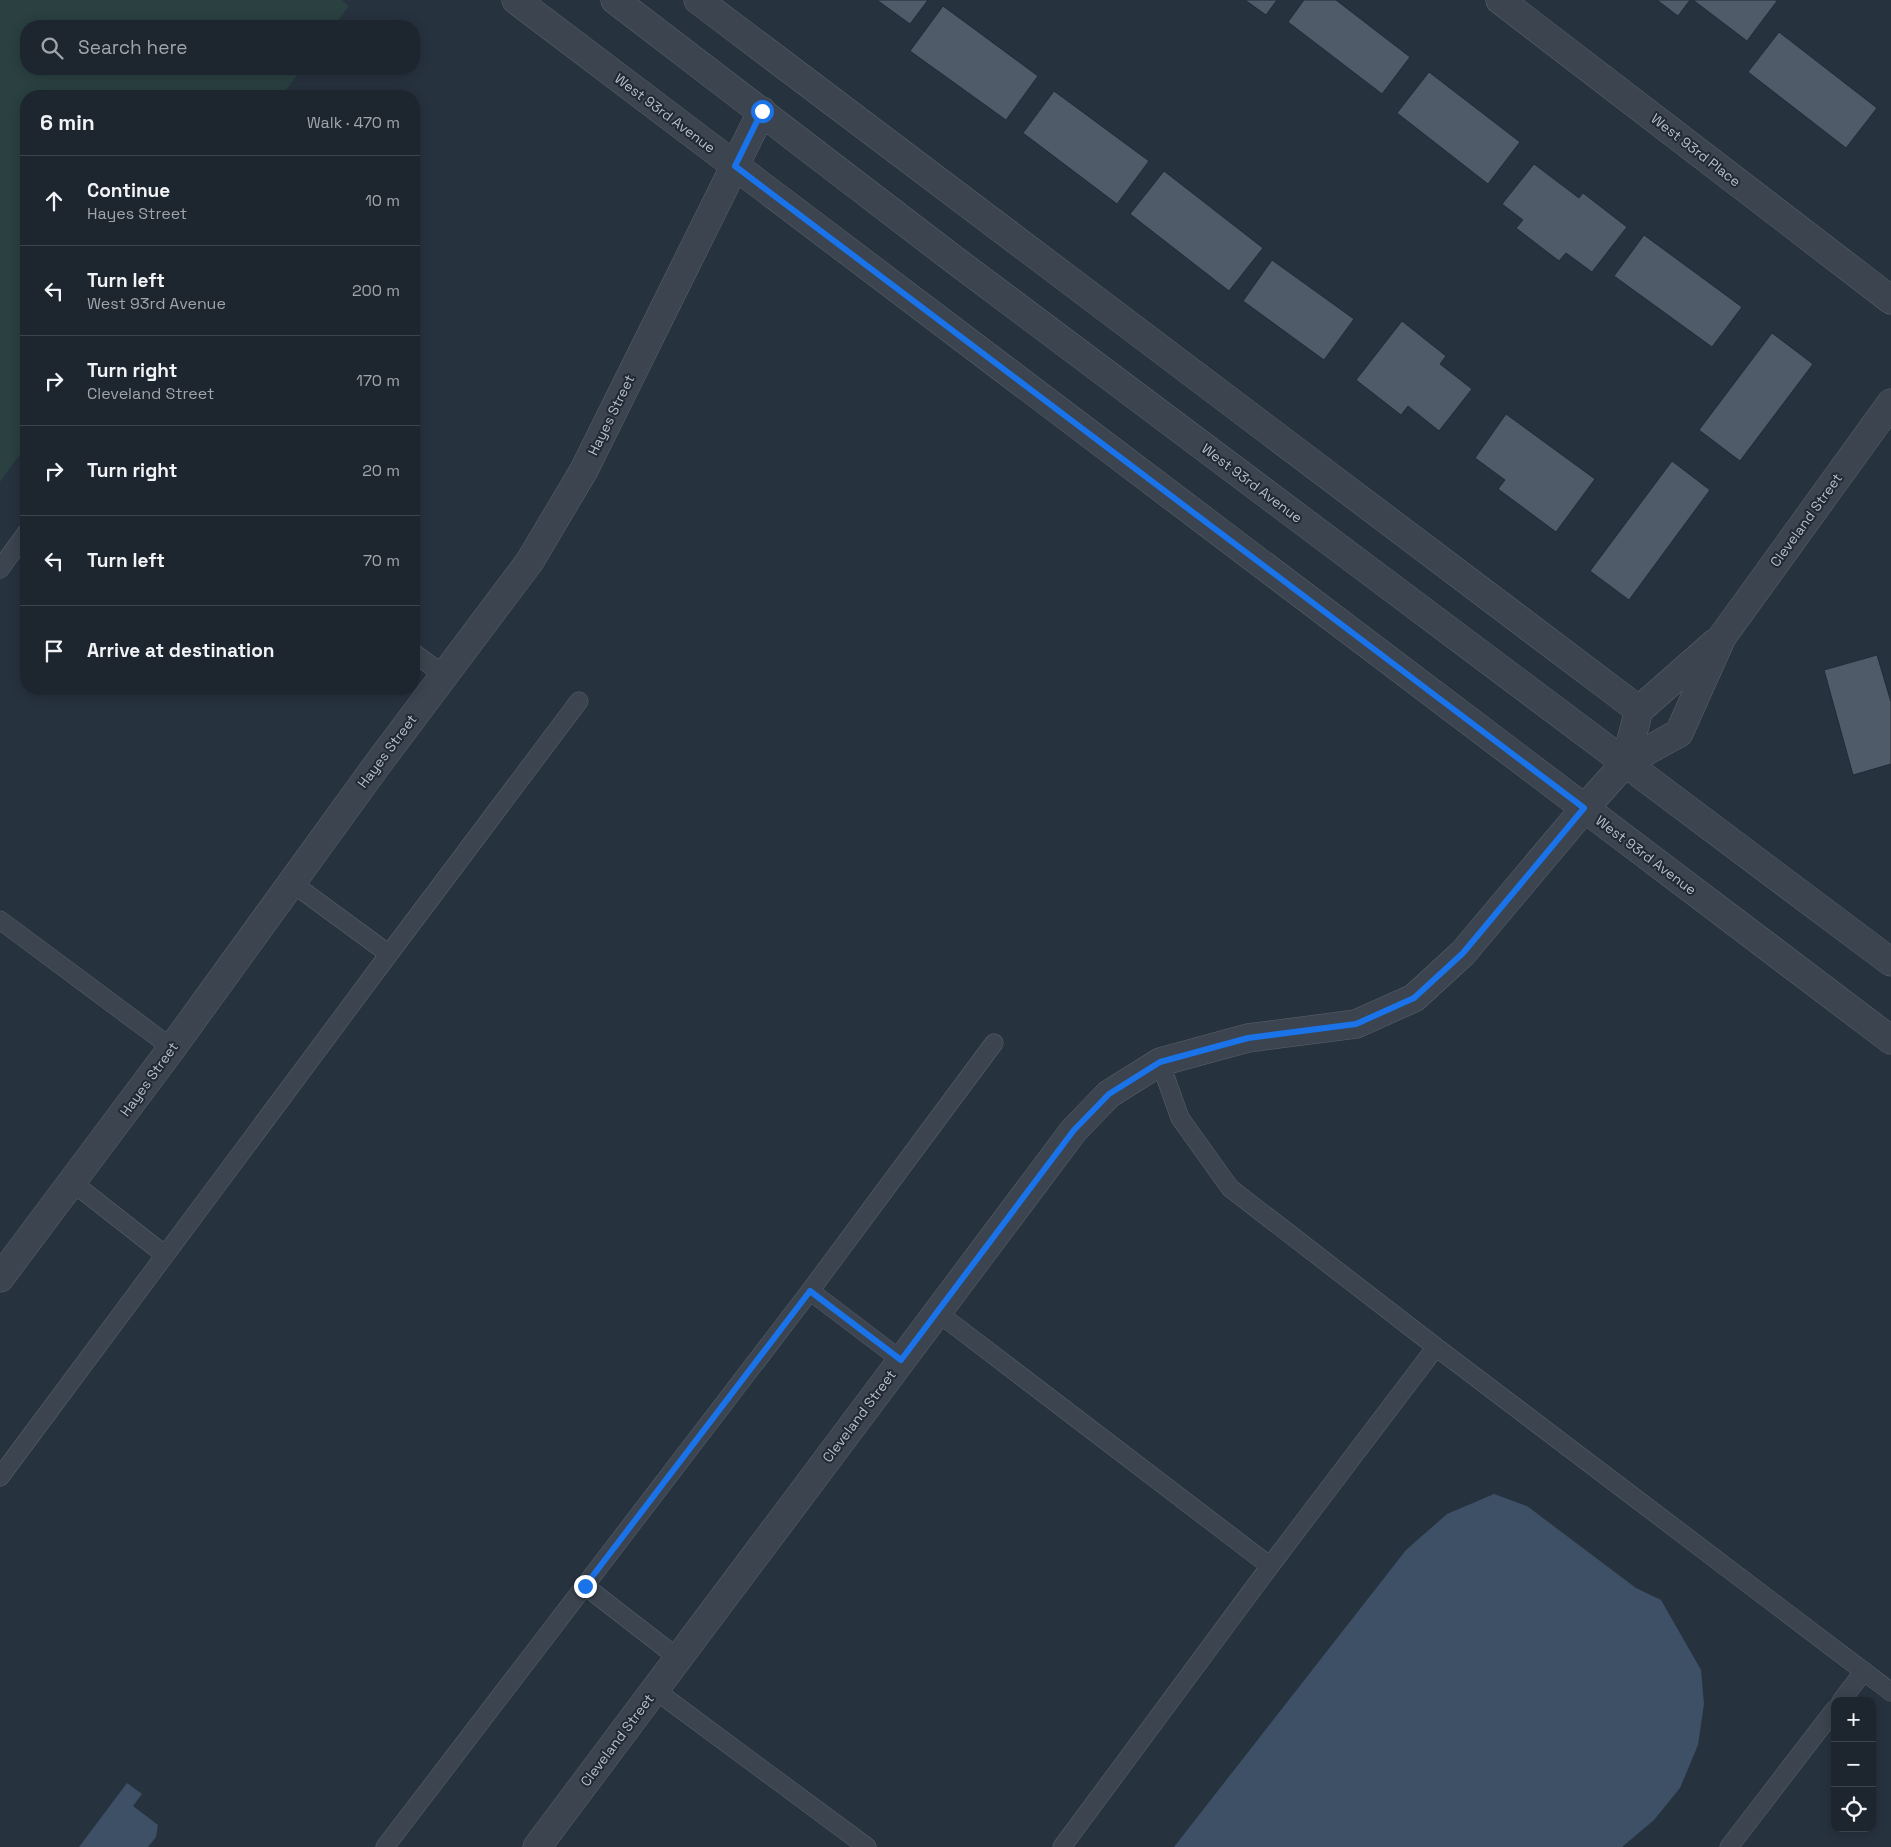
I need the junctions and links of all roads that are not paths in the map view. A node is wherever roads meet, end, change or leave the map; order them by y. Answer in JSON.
{"nodes":[{"id":1,"x":516,"y":0,"type":"edge"},
{"id":2,"x":616,"y":0,"type":"edge"},
{"id":3,"x":698,"y":0,"type":"edge"},
{"id":4,"x":1500,"y":0,"type":"edge"},
{"id":5,"x":762,"y":111,"type":"junction"},
{"id":6,"x":735,"y":166,"type":"junction"},
{"id":7,"x":1891,"y":300,"type":"edge"},
{"id":8,"x":1891,"y":403,"type":"edge"},
{"id":9,"x":20,"y":541,"type":"edge"},
{"id":10,"x":0,"y":568,"type":"edge"},
{"id":11,"x":1722,"y":637,"type":"junction"},
{"id":12,"x":420,"y":657,"type":"edge"},
{"id":13,"x":444,"y":675,"type":"junction"},
{"id":14,"x":579,"y":701,"type":"dead end"},
{"id":15,"x":1639,"y":710,"type":"junction"},
{"id":16,"x":1625,"y":763,"type":"junction"},
{"id":17,"x":1584,"y":808,"type":"junction"},
{"id":18,"x":292,"y":883,"type":"junction"},
{"id":19,"x":0,"y":920,"type":"edge"},
{"id":20,"x":389,"y":954,"type":"junction"},
{"id":21,"x":1891,"y":962,"type":"edge"},
{"id":22,"x":1891,"y":1040,"type":"edge"},
{"id":23,"x":994,"y":1043,"type":"dead end"},
{"id":24,"x":172,"y":1048,"type":"junction"},
{"id":25,"x":1160,"y":1062,"type":"junction"},
{"id":26,"x":72,"y":1182,"type":"junction"},
{"id":27,"x":165,"y":1254,"type":"junction"},
{"id":28,"x":0,"y":1278,"type":"edge"},
{"id":29,"x":810,"y":1291,"type":"junction"},
{"id":30,"x":937,"y":1312,"type":"junction"},
{"id":31,"x":1436,"y":1347,"type":"junction"},
{"id":32,"x":901,"y":1360,"type":"junction"},
{"id":33,"x":0,"y":1477,"type":"edge"},
{"id":34,"x":1270,"y":1566,"type":"junction"},
{"id":35,"x":585,"y":1586,"type":"junction"},
{"id":36,"x":678,"y":1658,"type":"junction"},
{"id":37,"x":1864,"y":1671,"type":"junction"},
{"id":38,"x":654,"y":1690,"type":"junction"},
{"id":39,"x":1891,"y":1692,"type":"edge"},
{"id":40,"x":1844,"y":1697,"type":"edge"},
{"id":41,"x":1831,"y":1714,"type":"edge"},
{"id":42,"x":385,"y":1847,"type":"edge"},
{"id":43,"x":537,"y":1847,"type":"edge"},
{"id":44,"x":867,"y":1847,"type":"edge"},
{"id":45,"x":1062,"y":1847,"type":"edge"},
{"id":46,"x":1729,"y":1847,"type":"edge"}],
"edges":[{"from":1,"to":6,"type":"street","name":"West 93rd Avenue"},
{"from":2,"to":5,"type":"street","name":"West 93rd Avenue"},
{"from":3,"to":15,"type":"street"},
{"from":4,"to":7,"type":"street","name":"West 93rd Place"},
{"from":5,"to":6,"type":"street","name":"Hayes Street"},
{"from":5,"to":16,"type":"street","name":"West 93rd Avenue"},
{"from":6,"to":13,"type":"street","name":"Hayes Street"},
{"from":6,"to":17,"type":"street","name":"West 93rd Avenue"},
{"from":8,"to":11,"type":"street","name":"Cleveland Street"},
{"from":9,"to":10,"type":"lane"},
{"from":11,"to":15,"type":"street","name":"Cleveland Street"},
{"from":11,"to":16,"type":"street","name":"Cleveland Street"},
{"from":12,"to":13,"type":"lane"},
{"from":13,"to":18,"type":"street","name":"Hayes Street"},
{"from":14,"to":20,"type":"lane"},
{"from":15,"to":16,"type":"street","name":"Cleveland Street"},
{"from":16,"to":17,"type":"street","name":"Cleveland Street"},
{"from":16,"to":21,"type":"street","name":"West 93rd Avenue"},
{"from":17,"to":22,"type":"street","name":"West 93rd Avenue"},
{"from":17,"to":25,"type":"street","name":"Cleveland Street"},
{"from":18,"to":20,"type":"lane"},
{"from":18,"to":24,"type":"street","name":"Hayes Street"},
{"from":19,"to":24,"type":"lane"},
{"from":20,"to":27,"type":"lane"},
{"from":23,"to":29,"type":"lane"},
{"from":24,"to":26,"type":"street","name":"Hayes Street"},
{"from":25,"to":30,"type":"street","name":"Cleveland Street"},
{"from":25,"to":31,"type":"lane"},
{"from":26,"to":27,"type":"lane"},
{"from":26,"to":28,"type":"street","name":"Hayes Street"},
{"from":27,"to":33,"type":"lane"},
{"from":29,"to":32,"type":"lane"},
{"from":29,"to":35,"type":"lane"},
{"from":30,"to":32,"type":"street","name":"Cleveland Street"},
{"from":30,"to":34,"type":"lane"},
{"from":31,"to":34,"type":"lane"},
{"from":31,"to":37,"type":"lane"},
{"from":32,"to":36,"type":"street","name":"Cleveland Street"},
{"from":34,"to":45,"type":"lane"},
{"from":35,"to":36,"type":"lane"},
{"from":35,"to":42,"type":"lane"},
{"from":36,"to":38,"type":"street","name":"Cleveland Street"},
{"from":37,"to":39,"type":"lane"},
{"from":37,"to":40,"type":"lane"},
{"from":38,"to":43,"type":"street","name":"Cleveland Street"},
{"from":38,"to":44,"type":"lane"},
{"from":41,"to":46,"type":"lane"}]}
